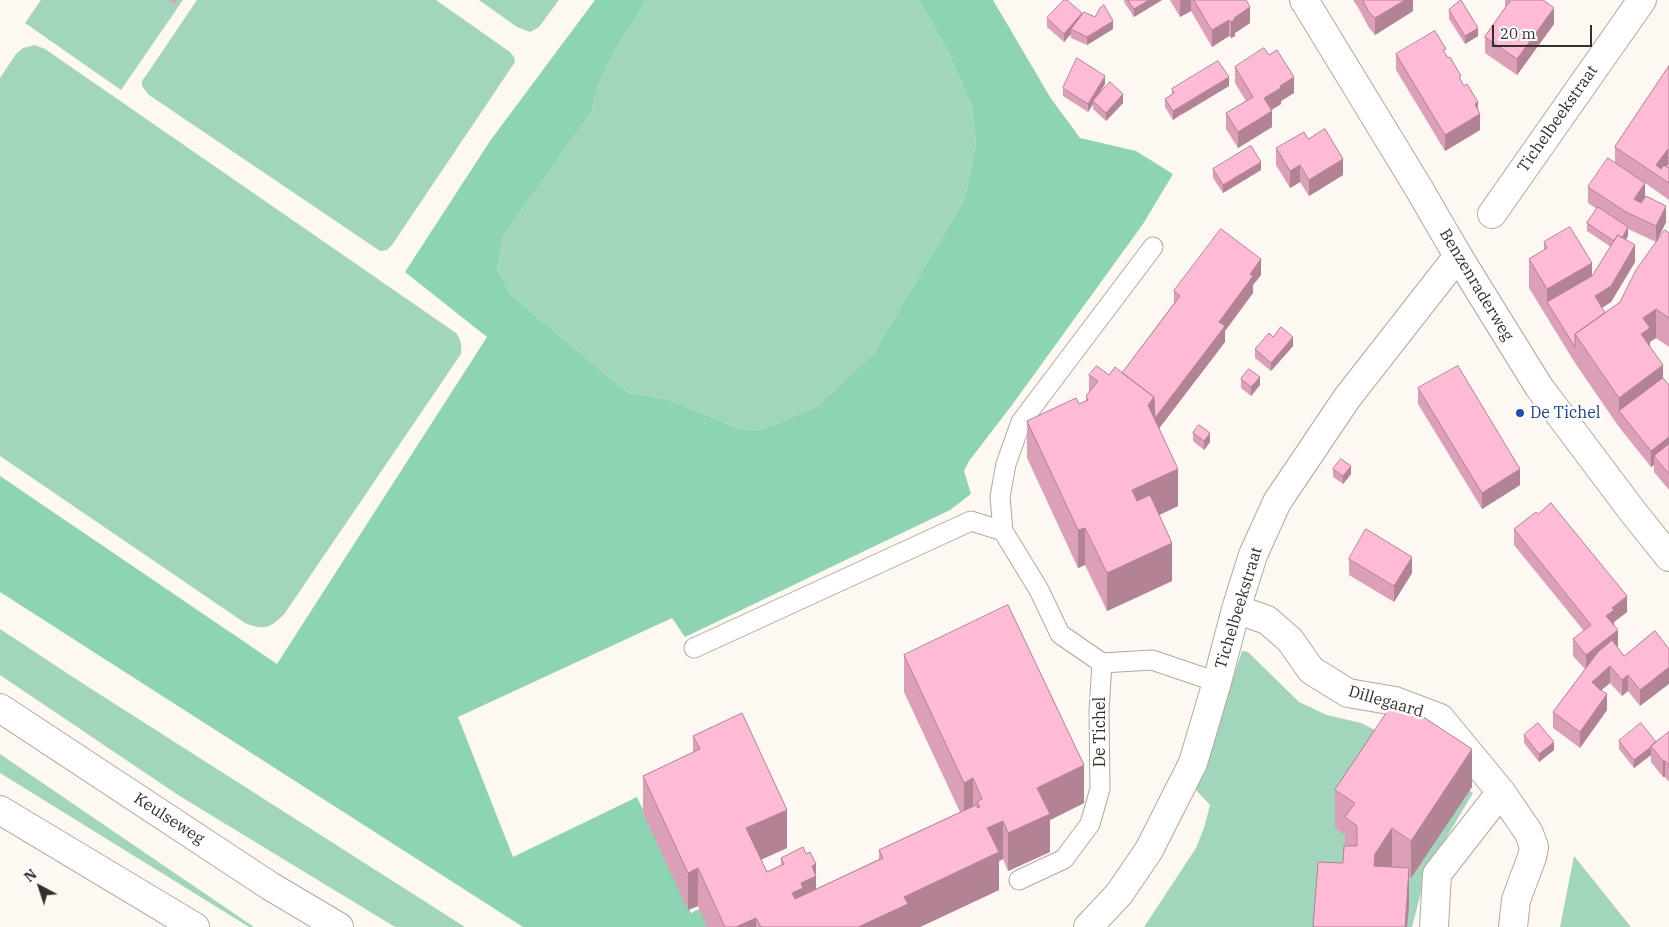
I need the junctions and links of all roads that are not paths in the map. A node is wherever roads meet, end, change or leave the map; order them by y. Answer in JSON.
{"nodes":[{"id":1,"x":1304,"y":0,"type":"edge"},
{"id":2,"x":1642,"y":0,"type":"edge"},
{"id":3,"x":1492,"y":214,"type":"dead end"},
{"id":4,"x":1153,"y":247,"type":"dead end"},
{"id":5,"x":1458,"y":256,"type":"junction"},
{"id":6,"x":1003,"y":531,"type":"junction"},
{"id":7,"x":1669,"y":557,"type":"edge"},
{"id":8,"x":1236,"y":609,"type":"junction"},
{"id":9,"x":694,"y":648,"type":"dead end"},
{"id":10,"x":1102,"y":663,"type":"junction"},
{"id":11,"x":1217,"y":682,"type":"junction"},
{"id":12,"x":0,"y":708,"type":"edge"},
{"id":13,"x":1501,"y":792,"type":"junction"},
{"id":14,"x":0,"y":810,"type":"edge"},
{"id":15,"x":1019,"y":880,"type":"dead end"},
{"id":16,"x":195,"y":927,"type":"edge"},
{"id":17,"x":339,"y":927,"type":"edge"},
{"id":18,"x":1088,"y":927,"type":"edge"},
{"id":19,"x":1434,"y":927,"type":"edge"},
{"id":20,"x":1513,"y":927,"type":"edge"}],
"edges":[{"from":1,"to":5,"type":"main road","name":"Benzenraderweg"},
{"from":2,"to":3,"type":"main road","name":"Tichelbeekstraat"},
{"from":4,"to":6,"type":"lane"},
{"from":5,"to":7,"type":"main road","name":"Benzenraderweg"},
{"from":5,"to":8,"type":"main road","name":"Tichelbeekstraat"},
{"from":6,"to":9,"type":"lane"},
{"from":6,"to":10,"type":"lane"},
{"from":8,"to":11,"type":"main road","name":"Tichelbeekstraat"},
{"from":8,"to":13,"type":"main road","name":"Dillegaard"},
{"from":10,"to":11,"type":"lane"},
{"from":10,"to":15,"type":"lane","name":"De Tichel"},
{"from":11,"to":18,"type":"main road","name":"Tichelbeekstraat"},
{"from":12,"to":17,"type":"main road","name":"Keulseweg"},
{"from":13,"to":19,"type":"main road"},
{"from":13,"to":20,"type":"main road","name":"Dillegaard"},
{"from":14,"to":16,"type":"main road"}]}
